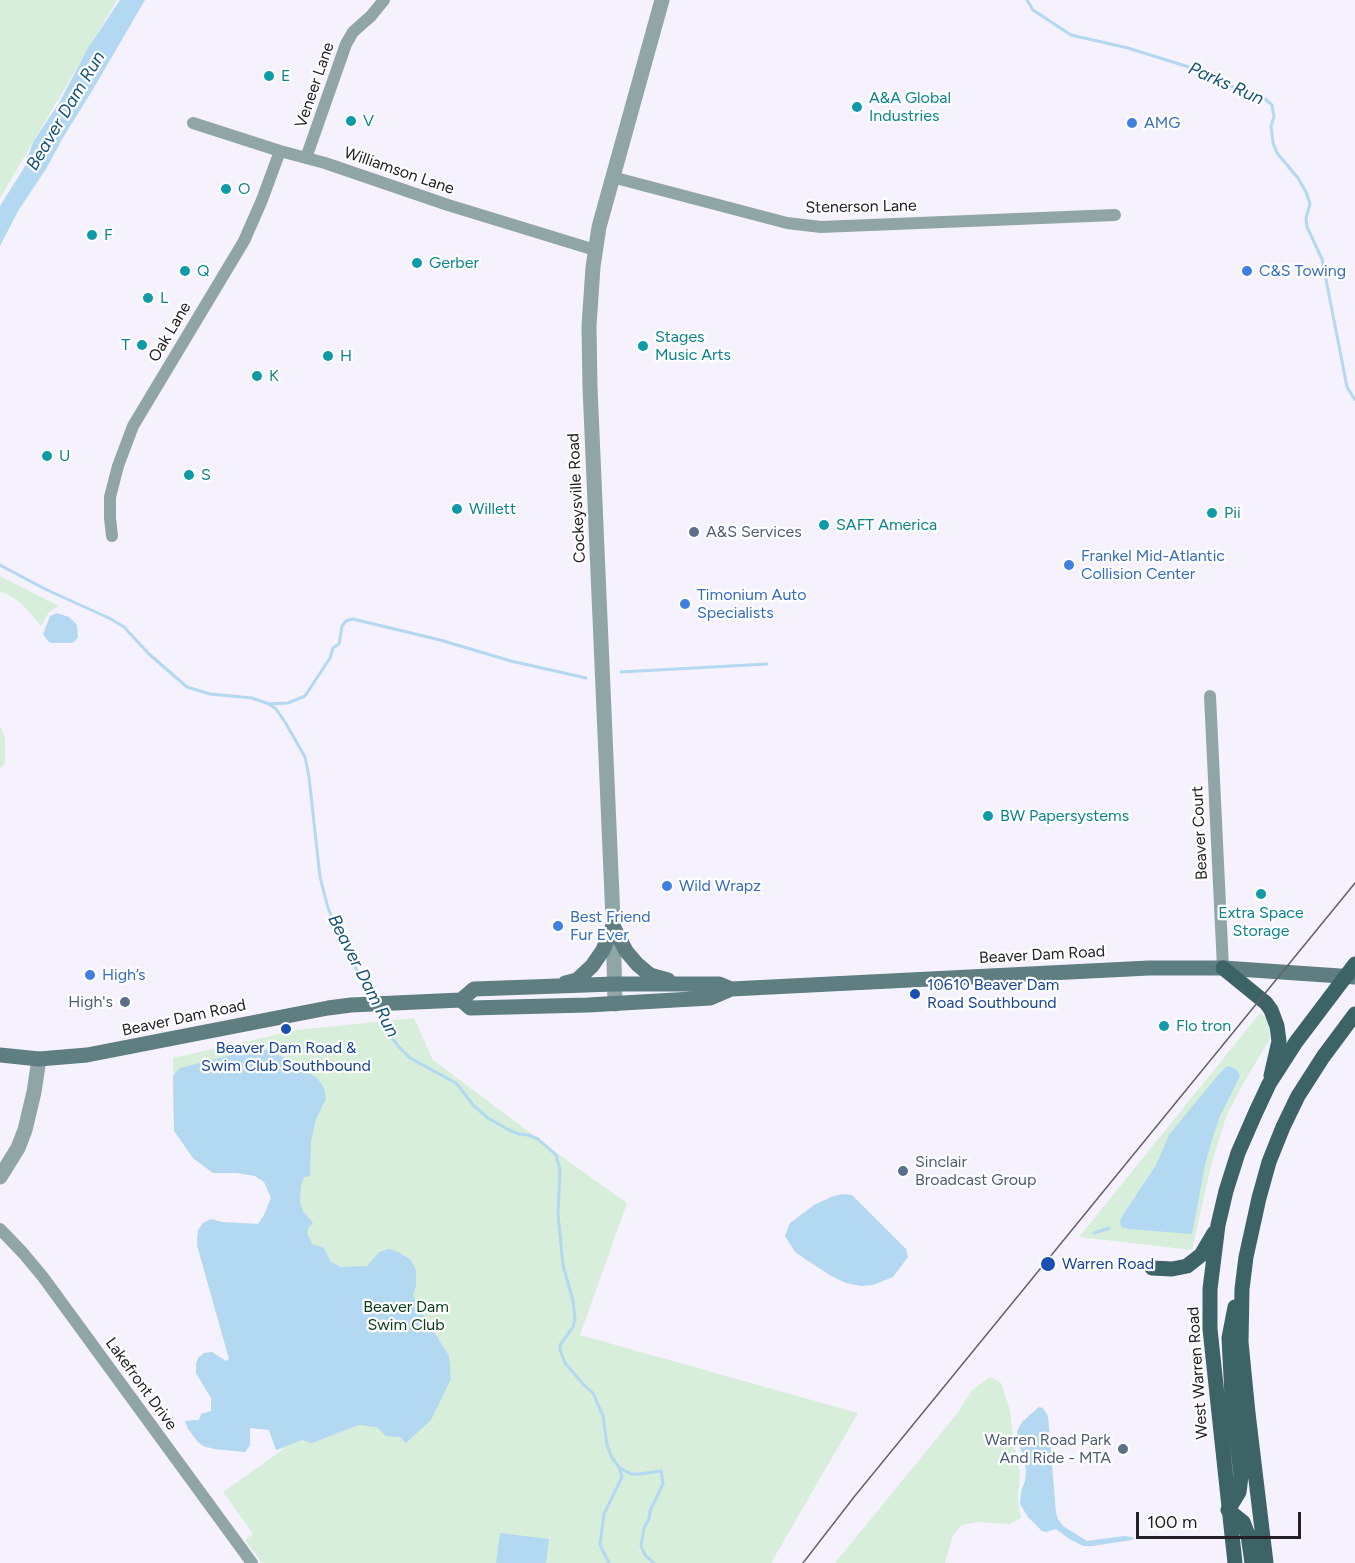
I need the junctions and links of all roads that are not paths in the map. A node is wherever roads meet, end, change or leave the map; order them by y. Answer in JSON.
{"nodes":[{"id":1,"x":384,"y":0,"type":"edge"},
{"id":2,"x":662,"y":0,"type":"edge"},
{"id":3,"x":193,"y":123,"type":"dead end"},
{"id":4,"x":280,"y":151,"type":"junction"},
{"id":5,"x":306,"y":158,"type":"junction"},
{"id":6,"x":612,"y":177,"type":"junction"},
{"id":7,"x":1116,"y":215,"type":"dead end"},
{"id":8,"x":595,"y":250,"type":"junction"},
{"id":9,"x":112,"y":536,"type":"dead end"},
{"id":10,"x":1210,"y":696,"type":"dead end"},
{"id":11,"x":613,"y":926,"type":"junction"},
{"id":12,"x":1223,"y":968,"type":"junction"},
{"id":13,"x":1352,"y":973,"type":"edge"},
{"id":14,"x":614,"y":984,"type":"junction"},
{"id":15,"x":686,"y":984,"type":"junction"},
{"id":16,"x":544,"y":987,"type":"junction"},
{"id":17,"x":731,"y":989,"type":"junction"},
{"id":18,"x":461,"y":1000,"type":"junction"},
{"id":19,"x":615,"y":1004,"type":"junction"},
{"id":20,"x":1355,"y":1014,"type":"edge"},
{"id":21,"x":0,"y":1055,"type":"edge"},
{"id":22,"x":39,"y":1059,"type":"junction"},
{"id":23,"x":1269,"y":1084,"type":"junction"},
{"id":24,"x":0,"y":1177,"type":"edge"},
{"id":25,"x":1218,"y":1225,"type":"junction"},
{"id":26,"x":0,"y":1229,"type":"edge"},
{"id":27,"x":1246,"y":1257,"type":"junction"},
{"id":28,"x":1152,"y":1268,"type":"dead end"},
{"id":29,"x":1228,"y":1510,"type":"junction"},
{"id":30,"x":252,"y":1563,"type":"edge"},
{"id":31,"x":1235,"y":1563,"type":"edge"},
{"id":32,"x":1252,"y":1563,"type":"edge"},
{"id":33,"x":1266,"y":1563,"type":"edge"}],
"edges":[{"from":1,"to":5,"type":"street","name":"Veneer Lane"},
{"from":2,"to":6,"type":"street","name":"Cockeysville Road"},
{"from":3,"to":4,"type":"street","name":"Williamson Lane"},
{"from":4,"to":5,"type":"street","name":"Williamson Lane"},
{"from":4,"to":9,"type":"street","name":"Oak Lane"},
{"from":5,"to":8,"type":"street","name":"Williamson Lane"},
{"from":6,"to":7,"type":"street","name":"Stenerson Lane"},
{"from":6,"to":8,"type":"street","name":"Cockeysville Road"},
{"from":8,"to":11,"type":"street","name":"Cockeysville Road"},
{"from":10,"to":12,"type":"street","name":"Beaver Court"},
{"from":11,"to":14,"type":"street","name":"Cockeysville Road"},
{"from":11,"to":15,"type":"main road"},
{"from":11,"to":16,"type":"main road"},
{"from":12,"to":13,"type":"main road","name":"Beaver Dam Road"},
{"from":12,"to":17,"type":"main road","name":"Beaver Dam Road"},
{"from":12,"to":23,"type":"main road"},
{"from":13,"to":23,"type":"main road","name":"West Warren Road"},
{"from":14,"to":15,"type":"main road","name":"Beaver Dam Road"},
{"from":14,"to":16,"type":"main road","name":"Beaver Dam Road"},
{"from":14,"to":19,"type":"street","name":"Cockeysville Road"},
{"from":15,"to":17,"type":"main road","name":"Beaver Dam Road"},
{"from":16,"to":18,"type":"main road","name":"Beaver Dam Road"},
{"from":17,"to":19,"type":"main road","name":"Beaver Dam Road"},
{"from":18,"to":19,"type":"main road","name":"Beaver Dam Road"},
{"from":18,"to":22,"type":"main road","name":"Beaver Dam Road"},
{"from":20,"to":27,"type":"main road"},
{"from":21,"to":22,"type":"main road","name":"Beaver Dam Road"},
{"from":22,"to":24,"type":"street"},
{"from":23,"to":25,"type":"main road","name":"West Warren Road"},
{"from":25,"to":28,"type":"main road"},
{"from":25,"to":29,"type":"main road","name":"West Warren Road"},
{"from":26,"to":30,"type":"street","name":"Lakefront Drive"},
{"from":27,"to":29,"type":"main road"},
{"from":27,"to":33,"type":"main road"},
{"from":29,"to":31,"type":"main road","name":"West Warren Road"},
{"from":29,"to":32,"type":"main road"}]}
